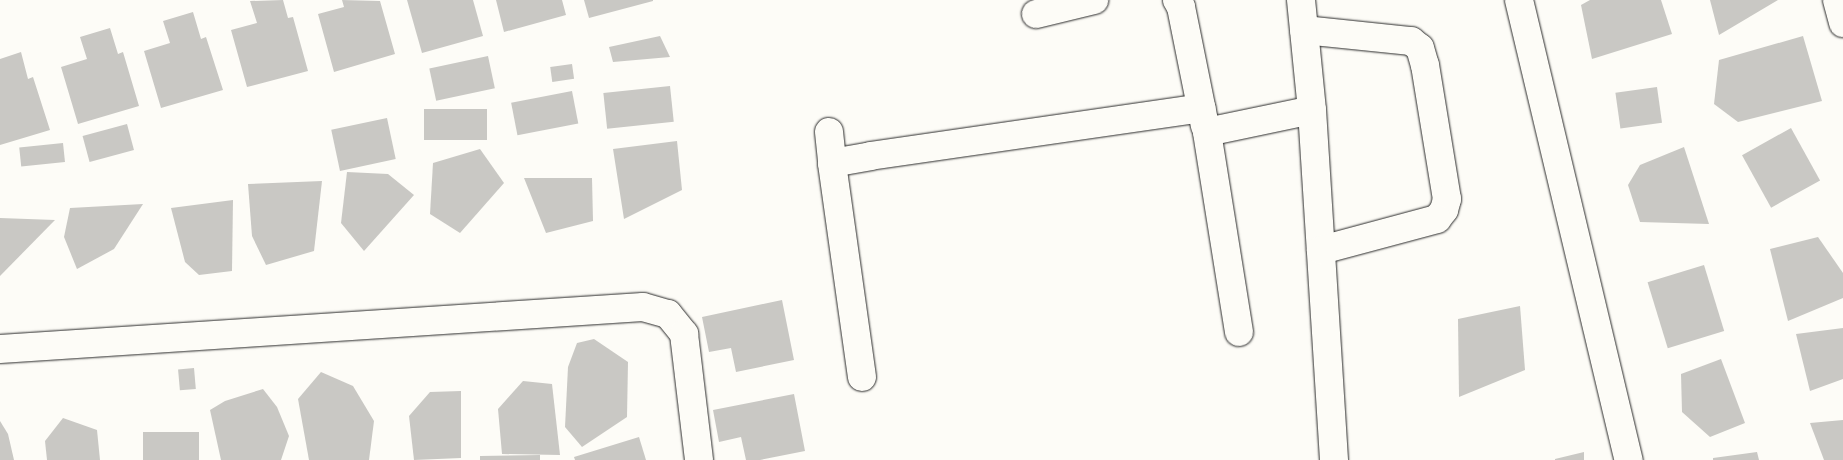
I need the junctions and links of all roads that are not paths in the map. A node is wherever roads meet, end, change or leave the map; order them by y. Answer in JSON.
{"nodes":[{"id":1,"x":1094,"y":0,"type":"edge"},
{"id":2,"x":1177,"y":0,"type":"edge"},
{"id":3,"x":1301,"y":0,"type":"edge"},
{"id":4,"x":1520,"y":0,"type":"edge"},
{"id":5,"x":1837,"y":0,"type":"edge"},
{"id":6,"x":1036,"y":14,"type":"dead end"},
{"id":7,"x":1843,"y":23,"type":"edge"},
{"id":8,"x":1304,"y":30,"type":"junction"},
{"id":9,"x":1312,"y":110,"type":"junction"},
{"id":10,"x":1204,"y":120,"type":"junction"},
{"id":11,"x":829,"y":132,"type":"dead end"},
{"id":12,"x":832,"y":163,"type":"junction"},
{"id":13,"x":1321,"y":250,"type":"junction"},
{"id":14,"x":1239,"y":332,"type":"dead end"},
{"id":15,"x":0,"y":349,"type":"edge"},
{"id":16,"x":862,"y":377,"type":"dead end"},
{"id":17,"x":699,"y":460,"type":"edge"},
{"id":18,"x":1334,"y":460,"type":"edge"},
{"id":19,"x":1629,"y":460,"type":"edge"}],
"edges":[{"from":1,"to":6,"type":"street"},
{"from":2,"to":10,"type":"street"},
{"from":3,"to":8,"type":"street"},
{"from":4,"to":19,"type":"street"},
{"from":5,"to":7,"type":"street"},
{"from":8,"to":9,"type":"street"},
{"from":8,"to":13,"type":"street"},
{"from":9,"to":10,"type":"street"},
{"from":9,"to":13,"type":"street"},
{"from":10,"to":12,"type":"street"},
{"from":10,"to":14,"type":"street"},
{"from":11,"to":12,"type":"street"},
{"from":12,"to":16,"type":"street"},
{"from":13,"to":18,"type":"street"},
{"from":15,"to":17,"type":"street"}]}
